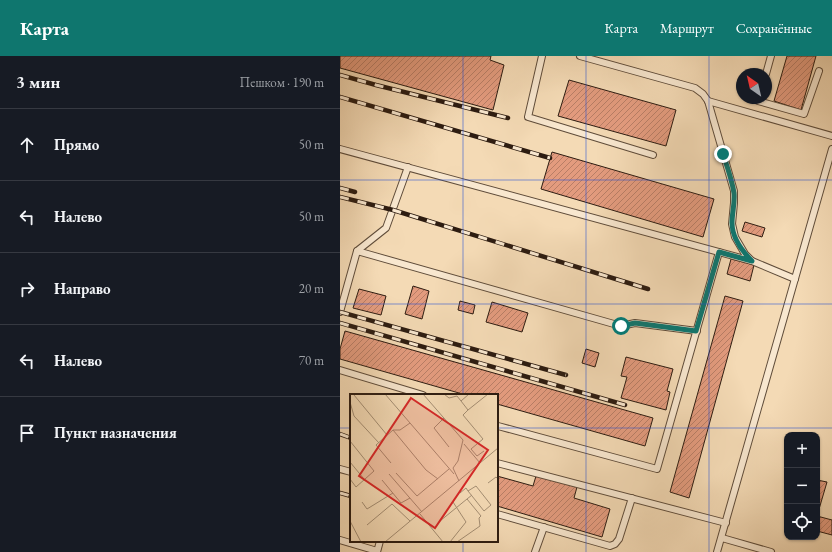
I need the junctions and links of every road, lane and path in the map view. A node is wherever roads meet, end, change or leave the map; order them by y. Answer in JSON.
{"nodes":[{"id":1,"x":542,"y":56,"type":"edge"},
{"id":2,"x":580,"y":56,"type":"edge"},
{"id":3,"x":771,"y":56,"type":"edge"},
{"id":4,"x":768,"y":68,"type":"edge"},
{"id":5,"x":819,"y":71,"type":"dead end"},
{"id":6,"x":708,"y":101,"type":"junction"},
{"id":7,"x":769,"y":104,"type":"edge"},
{"id":8,"x":832,"y":136,"type":"edge"},
{"id":9,"x":340,"y":149,"type":"edge"},
{"id":10,"x":832,"y":149,"type":"edge"},
{"id":11,"x":653,"y":155,"type":"dead end"},
{"id":12,"x":408,"y":167,"type":"junction"},
{"id":13,"x":357,"y":251,"type":"junction"},
{"id":14,"x":719,"y":252,"type":"junction"},
{"id":15,"x":752,"y":261,"type":"junction"},
{"id":16,"x":795,"y":279,"type":"junction"},
{"id":17,"x":343,"y":288,"type":"edge"},
{"id":18,"x":340,"y":312,"type":"edge"},
{"id":19,"x":696,"y":331,"type":"junction"},
{"id":20,"x":340,"y":370,"type":"edge"},
{"id":21,"x":420,"y":394,"type":"edge"},
{"id":22,"x":498,"y":426,"type":"edge"},
{"id":23,"x":498,"y":463,"type":"edge"},
{"id":24,"x":340,"y":469,"type":"edge"},
{"id":25,"x":350,"y":472,"type":"edge"},
{"id":26,"x":632,"y":498,"type":"junction"},
{"id":27,"x":498,"y":514,"type":"edge"},
{"id":28,"x":726,"y":523,"type":"junction"},
{"id":29,"x":544,"y":527,"type":"junction"},
{"id":30,"x":722,"y":538,"type":"junction"},
{"id":31,"x":340,"y":540,"type":"edge"},
{"id":32,"x":377,"y":551,"type":"edge"},
{"id":33,"x":535,"y":552,"type":"edge"},
{"id":34,"x":717,"y":552,"type":"edge"},
{"id":35,"x":771,"y":552,"type":"edge"}],
"edges":[{"from":1,"to":11,"type":"lane"},
{"from":2,"to":6,"type":"lane"},
{"from":3,"to":4,"type":"lane"},
{"from":5,"to":7,"type":"lane"},
{"from":6,"to":8,"type":"lane"},
{"from":6,"to":15,"type":"lane"},
{"from":9,"to":12,"type":"lane"},
{"from":10,"to":16,"type":"lane"},
{"from":12,"to":13,"type":"lane"},
{"from":12,"to":14,"type":"lane"},
{"from":13,"to":17,"type":"lane"},
{"from":13,"to":19,"type":"lane"},
{"from":14,"to":15,"type":"lane"},
{"from":14,"to":19,"type":"lane"},
{"from":15,"to":16,"type":"lane"},
{"from":16,"to":28,"type":"lane"},
{"from":17,"to":18,"type":"lane"},
{"from":19,"to":22,"type":"lane"},
{"from":20,"to":21,"type":"lane"},
{"from":23,"to":26,"type":"lane"},
{"from":24,"to":25,"type":"lane"},
{"from":26,"to":28,"type":"lane"},
{"from":26,"to":29,"type":"lane"},
{"from":27,"to":29,"type":"lane"},
{"from":28,"to":30,"type":"lane"},
{"from":29,"to":33,"type":"lane"},
{"from":30,"to":34,"type":"lane"},
{"from":30,"to":35,"type":"lane"},
{"from":31,"to":32,"type":"lane"}]}
